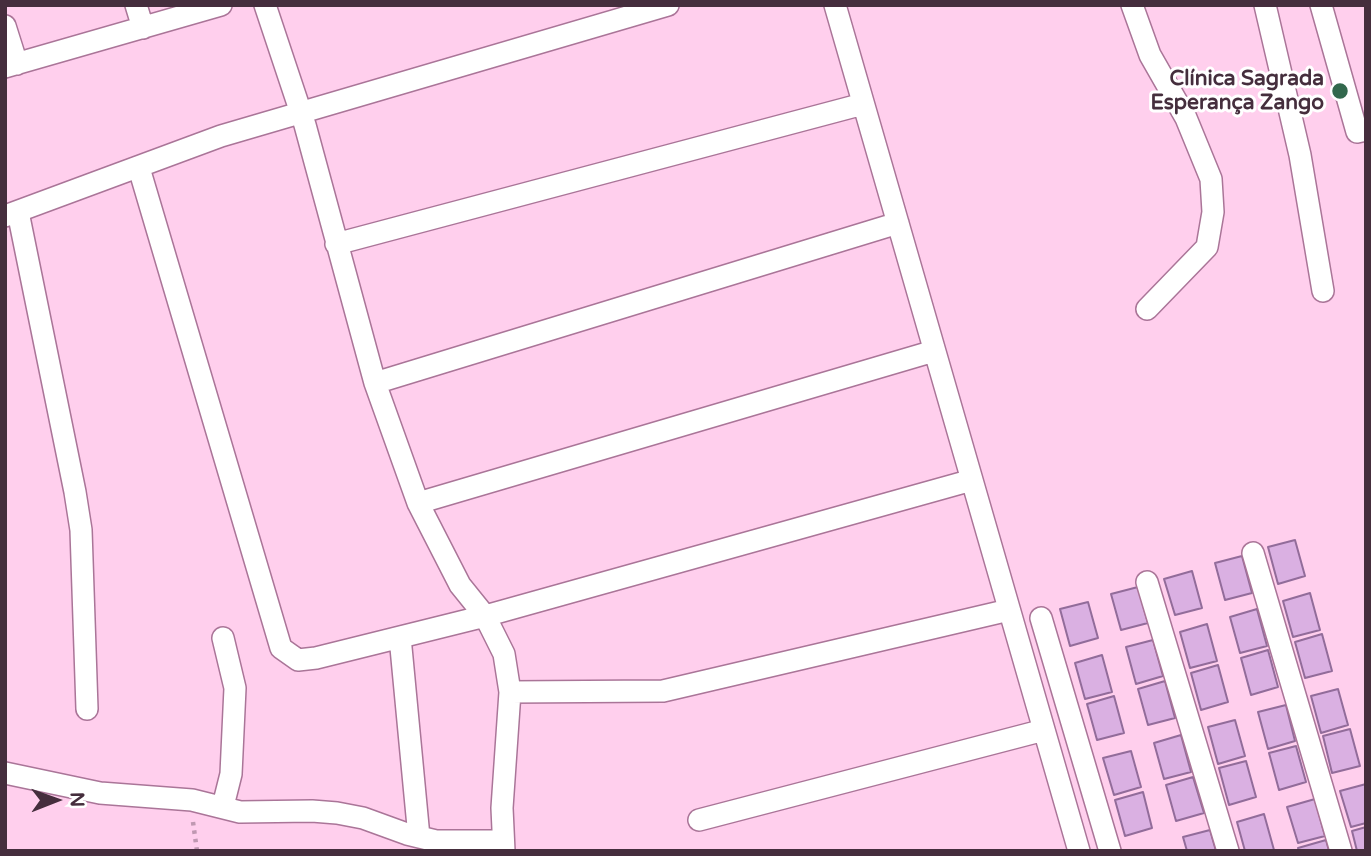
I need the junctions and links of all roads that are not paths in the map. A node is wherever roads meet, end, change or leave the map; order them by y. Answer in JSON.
{"nodes":[{"id":1,"x":136,"y":5,"type":"edge"},
{"id":2,"x":221,"y":5,"type":"edge"},
{"id":3,"x":265,"y":5,"type":"edge"},
{"id":4,"x":668,"y":5,"type":"edge"},
{"id":5,"x":835,"y":5,"type":"edge"},
{"id":6,"x":1132,"y":5,"type":"edge"},
{"id":7,"x":1265,"y":5,"type":"edge"},
{"id":8,"x":1321,"y":5,"type":"edge"},
{"id":9,"x":5,"y":26,"type":"edge"},
{"id":10,"x":143,"y":28,"type":"junction"},
{"id":11,"x":11,"y":66,"type":"edge"},
{"id":12,"x":863,"y":104,"type":"junction"},
{"id":13,"x":301,"y":113,"type":"junction"},
{"id":14,"x":1366,"y":130,"type":"edge"},
{"id":15,"x":139,"y":168,"type":"junction"},
{"id":16,"x":12,"y":214,"type":"edge"},
{"id":17,"x":898,"y":223,"type":"junction"},
{"id":18,"x":336,"y":244,"type":"junction"},
{"id":19,"x":1323,"y":291,"type":"dead end"},
{"id":20,"x":1147,"y":309,"type":"dead end"},
{"id":21,"x":934,"y":351,"type":"junction"},
{"id":22,"x":376,"y":383,"type":"junction"},
{"id":23,"x":972,"y":480,"type":"junction"},
{"id":24,"x":418,"y":503,"type":"junction"},
{"id":25,"x":1254,"y":553,"type":"dead end"},
{"id":26,"x":1147,"y":582,"type":"dead end"},
{"id":27,"x":1009,"y":610,"type":"junction"},
{"id":28,"x":485,"y":616,"type":"junction"},
{"id":29,"x":1041,"y":618,"type":"dead end"},
{"id":30,"x":400,"y":637,"type":"junction"},
{"id":31,"x":223,"y":638,"type":"dead end"},
{"id":32,"x":510,"y":692,"type":"junction"},
{"id":33,"x":87,"y":709,"type":"dead end"},
{"id":34,"x":1044,"y":730,"type":"junction"},
{"id":35,"x":5,"y":773,"type":"edge"},
{"id":36,"x":223,"y":806,"type":"junction"},
{"id":37,"x":699,"y":820,"type":"dead end"},
{"id":38,"x":419,"y":837,"type":"junction"},
{"id":39,"x":504,"y":846,"type":"edge"},
{"id":40,"x":1079,"y":851,"type":"edge"},
{"id":41,"x":1110,"y":851,"type":"edge"},
{"id":42,"x":1228,"y":851,"type":"edge"},
{"id":43,"x":1341,"y":851,"type":"edge"}],
"edges":[{"from":1,"to":10,"type":"street"},
{"from":2,"to":10,"type":"street"},
{"from":3,"to":13,"type":"street"},
{"from":4,"to":13,"type":"street"},
{"from":5,"to":12,"type":"street"},
{"from":6,"to":20,"type":"street"},
{"from":7,"to":19,"type":"street"},
{"from":8,"to":14,"type":"street"},
{"from":9,"to":11,"type":"street"},
{"from":10,"to":11,"type":"street"},
{"from":12,"to":17,"type":"street"},
{"from":12,"to":18,"type":"street"},
{"from":13,"to":15,"type":"street"},
{"from":13,"to":18,"type":"street"},
{"from":15,"to":16,"type":"street"},
{"from":15,"to":30,"type":"street"},
{"from":16,"to":33,"type":"street"},
{"from":17,"to":21,"type":"street"},
{"from":17,"to":22,"type":"street"},
{"from":18,"to":22,"type":"street"},
{"from":21,"to":23,"type":"street"},
{"from":21,"to":24,"type":"street"},
{"from":22,"to":24,"type":"street"},
{"from":23,"to":27,"type":"street"},
{"from":23,"to":28,"type":"street"},
{"from":24,"to":28,"type":"street"},
{"from":25,"to":43,"type":"street"},
{"from":26,"to":42,"type":"street"},
{"from":27,"to":32,"type":"street"},
{"from":27,"to":34,"type":"street"},
{"from":28,"to":30,"type":"street"},
{"from":28,"to":32,"type":"street"},
{"from":29,"to":41,"type":"street"},
{"from":30,"to":38,"type":"street"},
{"from":31,"to":36,"type":"street"},
{"from":32,"to":39,"type":"street"},
{"from":34,"to":37,"type":"street"},
{"from":34,"to":40,"type":"street"},
{"from":35,"to":36,"type":"street"},
{"from":36,"to":38,"type":"street"},
{"from":38,"to":39,"type":"street"}]}
